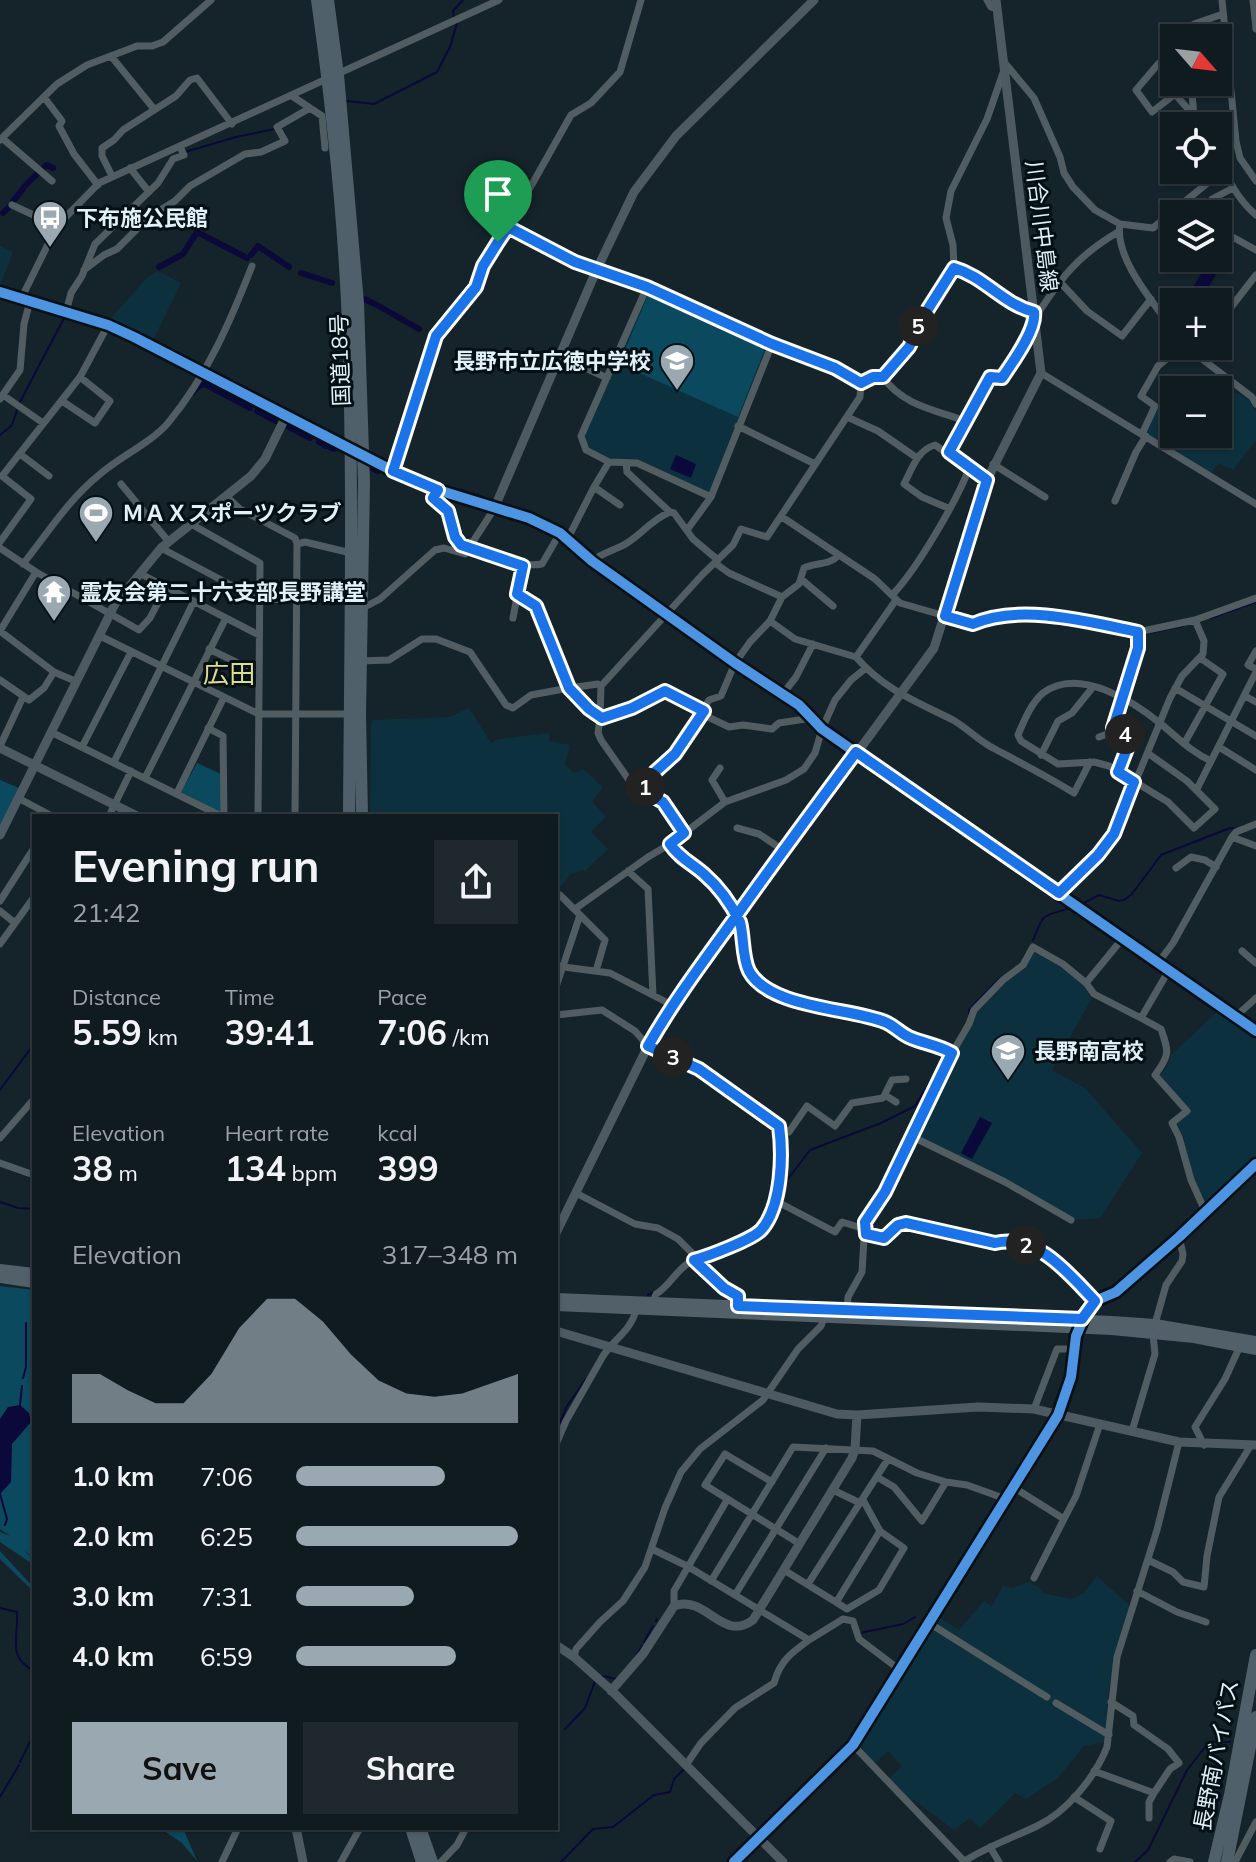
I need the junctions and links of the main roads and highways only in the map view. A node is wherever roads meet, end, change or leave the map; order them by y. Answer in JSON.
{"nodes":[{"id":1,"x":317,"y":0,"type":"edge"},
{"id":2,"x":328,"y":0,"type":"edge"},
{"id":3,"x":333,"y":78,"type":"junction"},
{"id":4,"x":349,"y":814,"type":"edge"},
{"id":5,"x":362,"y":814,"type":"edge"},
{"id":6,"x":0,"y":1269,"type":"edge"},
{"id":7,"x":32,"y":1273,"type":"edge"},
{"id":8,"x":0,"y":1278,"type":"edge"},
{"id":9,"x":32,"y":1283,"type":"edge"},
{"id":10,"x":558,"y":1298,"type":"edge"},
{"id":11,"x":558,"y":1306,"type":"edge"},
{"id":12,"x":1080,"y":1324,"type":"junction"},
{"id":13,"x":1154,"y":1329,"type":"junction"},
{"id":14,"x":1256,"y":1341,"type":"edge"},
{"id":15,"x":1256,"y":1350,"type":"edge"},
{"id":16,"x":1256,"y":1655,"type":"edge"},
{"id":17,"x":1256,"y":1717,"type":"edge"},
{"id":18,"x":412,"y":1830,"type":"edge"},
{"id":19,"x":421,"y":1830,"type":"edge"},
{"id":20,"x":422,"y":1862,"type":"edge"},
{"id":21,"x":432,"y":1862,"type":"edge"},
{"id":22,"x":1214,"y":1862,"type":"edge"},
{"id":23,"x":1227,"y":1862,"type":"edge"}],
"edges":[{"from":1,"to":3,"type":"highway","name":"国道18号"},
{"from":2,"to":3,"type":"highway","name":"国道18号"},
{"from":3,"to":4,"type":"highway","name":"国道18号"},
{"from":3,"to":5,"type":"highway","name":"国道18号"},
{"from":6,"to":7,"type":"main road"},
{"from":8,"to":9,"type":"main road"},
{"from":10,"to":12,"type":"main road"},
{"from":11,"to":12,"type":"main road"},
{"from":12,"to":13,"type":"main road"},
{"from":13,"to":14,"type":"main road"},
{"from":13,"to":15,"type":"main road"},
{"from":16,"to":22,"type":"highway","name":"長野南バイパス"},
{"from":17,"to":23,"type":"highway","name":"長野南バイパス"},
{"from":18,"to":20,"type":"highway"},
{"from":19,"to":21,"type":"highway"}]}
